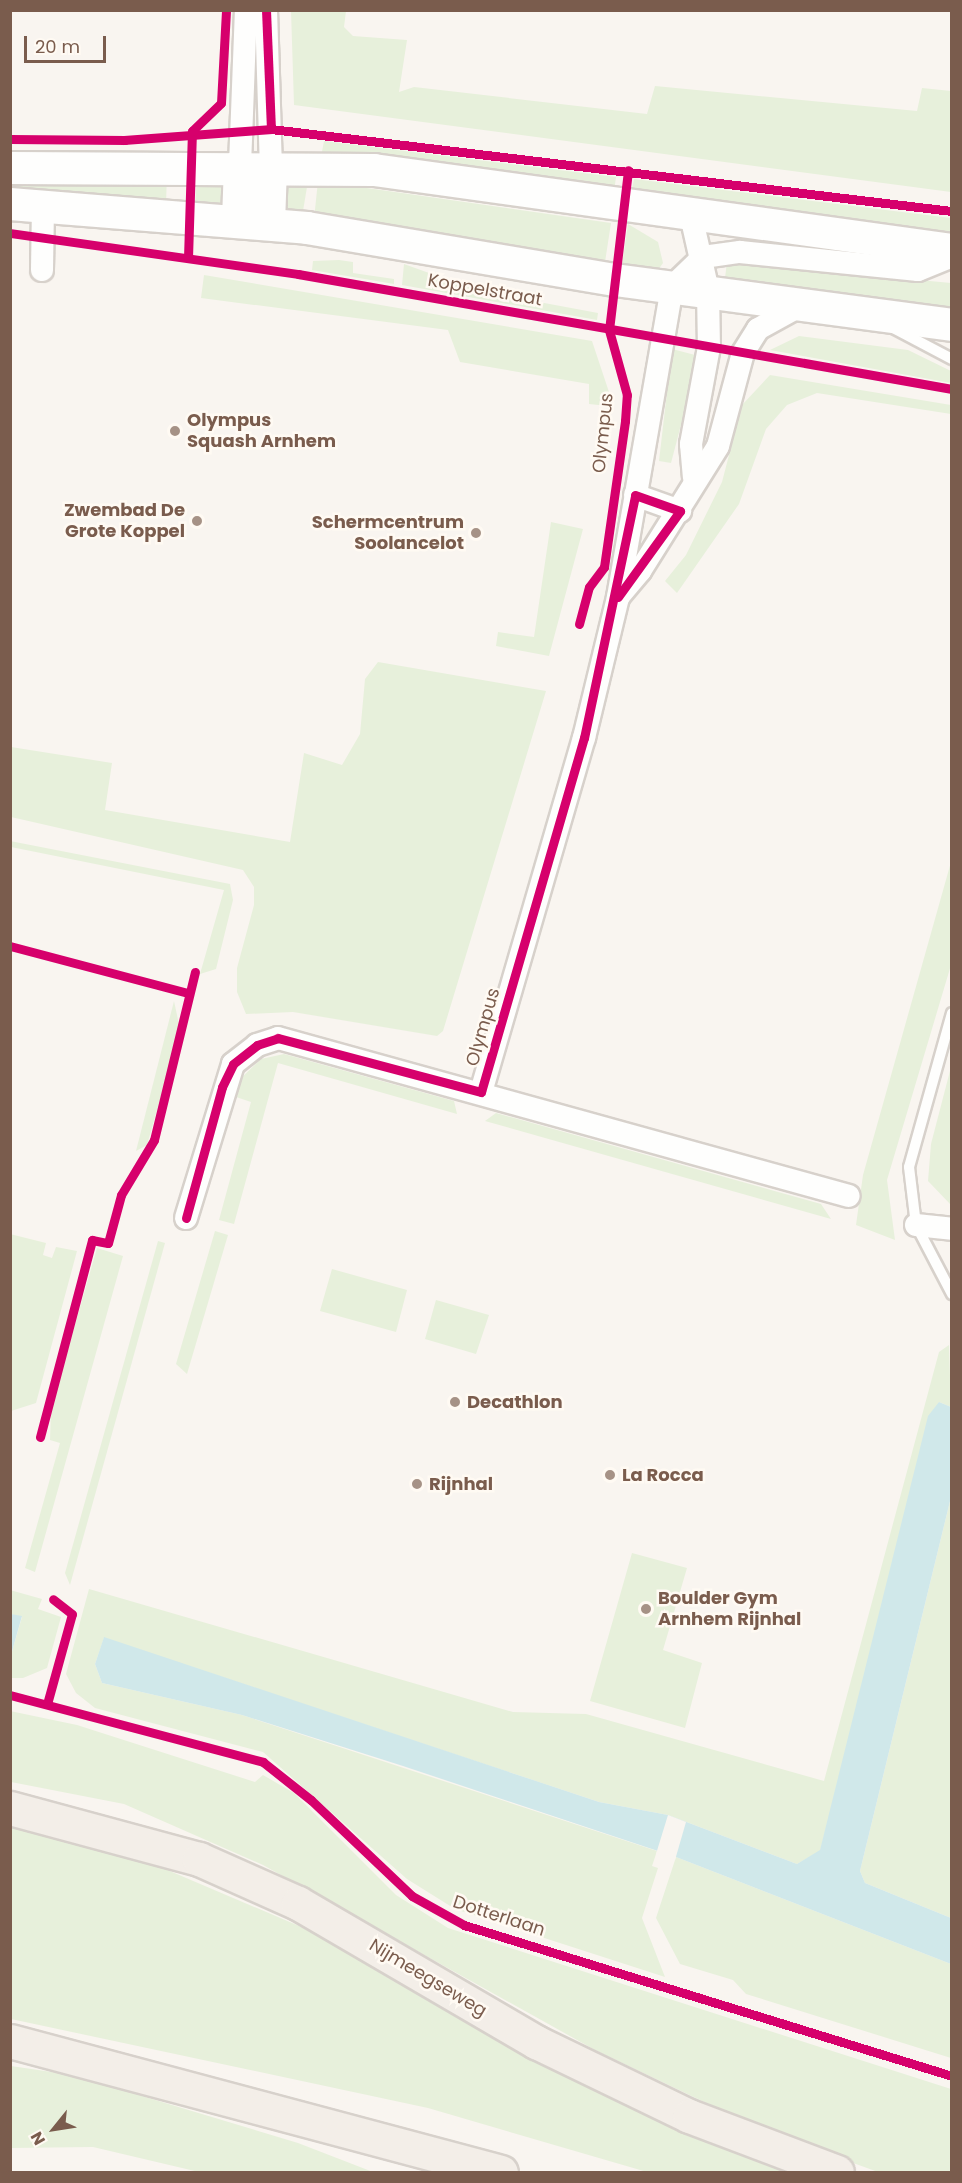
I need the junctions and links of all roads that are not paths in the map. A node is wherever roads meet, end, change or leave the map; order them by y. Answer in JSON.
{"nodes":[{"id":1,"x":246,"y":10,"type":"edge"},
{"id":2,"x":266,"y":10,"type":"edge"},
{"id":3,"x":240,"y":165,"type":"junction"},
{"id":4,"x":271,"y":166,"type":"junction"},
{"id":5,"x":10,"y":168,"type":"edge"},
{"id":6,"x":10,"y":204,"type":"edge"},
{"id":7,"x":43,"y":207,"type":"junction"},
{"id":8,"x":690,"y":211,"type":"junction"},
{"id":9,"x":238,"y":220,"type":"junction"},
{"id":10,"x":269,"y":224,"type":"junction"},
{"id":11,"x":951,"y":250,"type":"edge"},
{"id":12,"x":951,"y":256,"type":"edge"},
{"id":13,"x":703,"y":257,"type":"junction"},
{"id":14,"x":42,"y":270,"type":"dead end"},
{"id":15,"x":672,"y":287,"type":"junction"},
{"id":16,"x":708,"y":291,"type":"junction"},
{"id":17,"x":805,"y":303,"type":"junction"},
{"id":18,"x":870,"y":313,"type":"junction"},
{"id":19,"x":951,"y":325,"type":"edge"},
{"id":20,"x":951,"y":359,"type":"edge"},
{"id":21,"x":694,"y":477,"type":"junction"},
{"id":22,"x":635,"y":495,"type":"junction"},
{"id":23,"x":680,"y":511,"type":"junction"},
{"id":24,"x":618,"y":597,"type":"junction"},
{"id":25,"x":951,"y":1012,"type":"edge"},
{"id":26,"x":481,"y":1092,"type":"junction"},
{"id":27,"x":849,"y":1196,"type":"dead end"},
{"id":28,"x":186,"y":1218,"type":"dead end"},
{"id":29,"x":916,"y":1224,"type":"junction"},
{"id":30,"x":951,"y":1229,"type":"edge"},
{"id":31,"x":951,"y":1294,"type":"edge"},
{"id":32,"x":10,"y":1809,"type":"edge"},
{"id":33,"x":10,"y":2041,"type":"edge"},
{"id":34,"x":501,"y":2172,"type":"edge"},
{"id":35,"x":837,"y":2172,"type":"edge"}],
"edges":[{"from":1,"to":3,"type":"street"},
{"from":2,"to":4,"type":"street"},
{"from":3,"to":4,"type":"street"},
{"from":3,"to":5,"type":"street"},
{"from":3,"to":9,"type":"street"},
{"from":4,"to":8,"type":"street"},
{"from":4,"to":10,"type":"street"},
{"from":6,"to":7,"type":"street","name":"Koppelstraat"},
{"from":7,"to":9,"type":"street","name":"Koppelstraat"},
{"from":7,"to":14,"type":"street"},
{"from":8,"to":11,"type":"street"},
{"from":8,"to":13,"type":"street","name":"Olympus"},
{"from":9,"to":10,"type":"street","name":"Koppelstraat"},
{"from":10,"to":15,"type":"street","name":"Koppelstraat"},
{"from":12,"to":13,"type":"street"},
{"from":13,"to":15,"type":"street"},
{"from":13,"to":16,"type":"street","name":"Olympus"},
{"from":15,"to":16,"type":"street","name":"Koppelstraat"},
{"from":15,"to":22,"type":"street","name":"Olympus"},
{"from":16,"to":17,"type":"street","name":"Koppelstraat"},
{"from":16,"to":21,"type":"street","name":"Olympus"},
{"from":17,"to":18,"type":"street","name":"Koppelstraat"},
{"from":17,"to":21,"type":"street","name":"Olympus"},
{"from":18,"to":19,"type":"street","name":"Koppelstraat"},
{"from":18,"to":20,"type":"lane"},
{"from":21,"to":23,"type":"street","name":"Olympus"},
{"from":22,"to":23,"type":"street"},
{"from":22,"to":24,"type":"street","name":"Olympus"},
{"from":23,"to":24,"type":"street","name":"Olympus"},
{"from":24,"to":26,"type":"street","name":"Olympus"},
{"from":25,"to":29,"type":"lane"},
{"from":26,"to":27,"type":"street","name":"Olympus"},
{"from":26,"to":28,"type":"street","name":"Olympus"},
{"from":29,"to":30,"type":"street"},
{"from":29,"to":31,"type":"lane"},
{"from":32,"to":35,"type":"main road","name":"Nijmeegseweg"},
{"from":33,"to":34,"type":"main road"}]}
